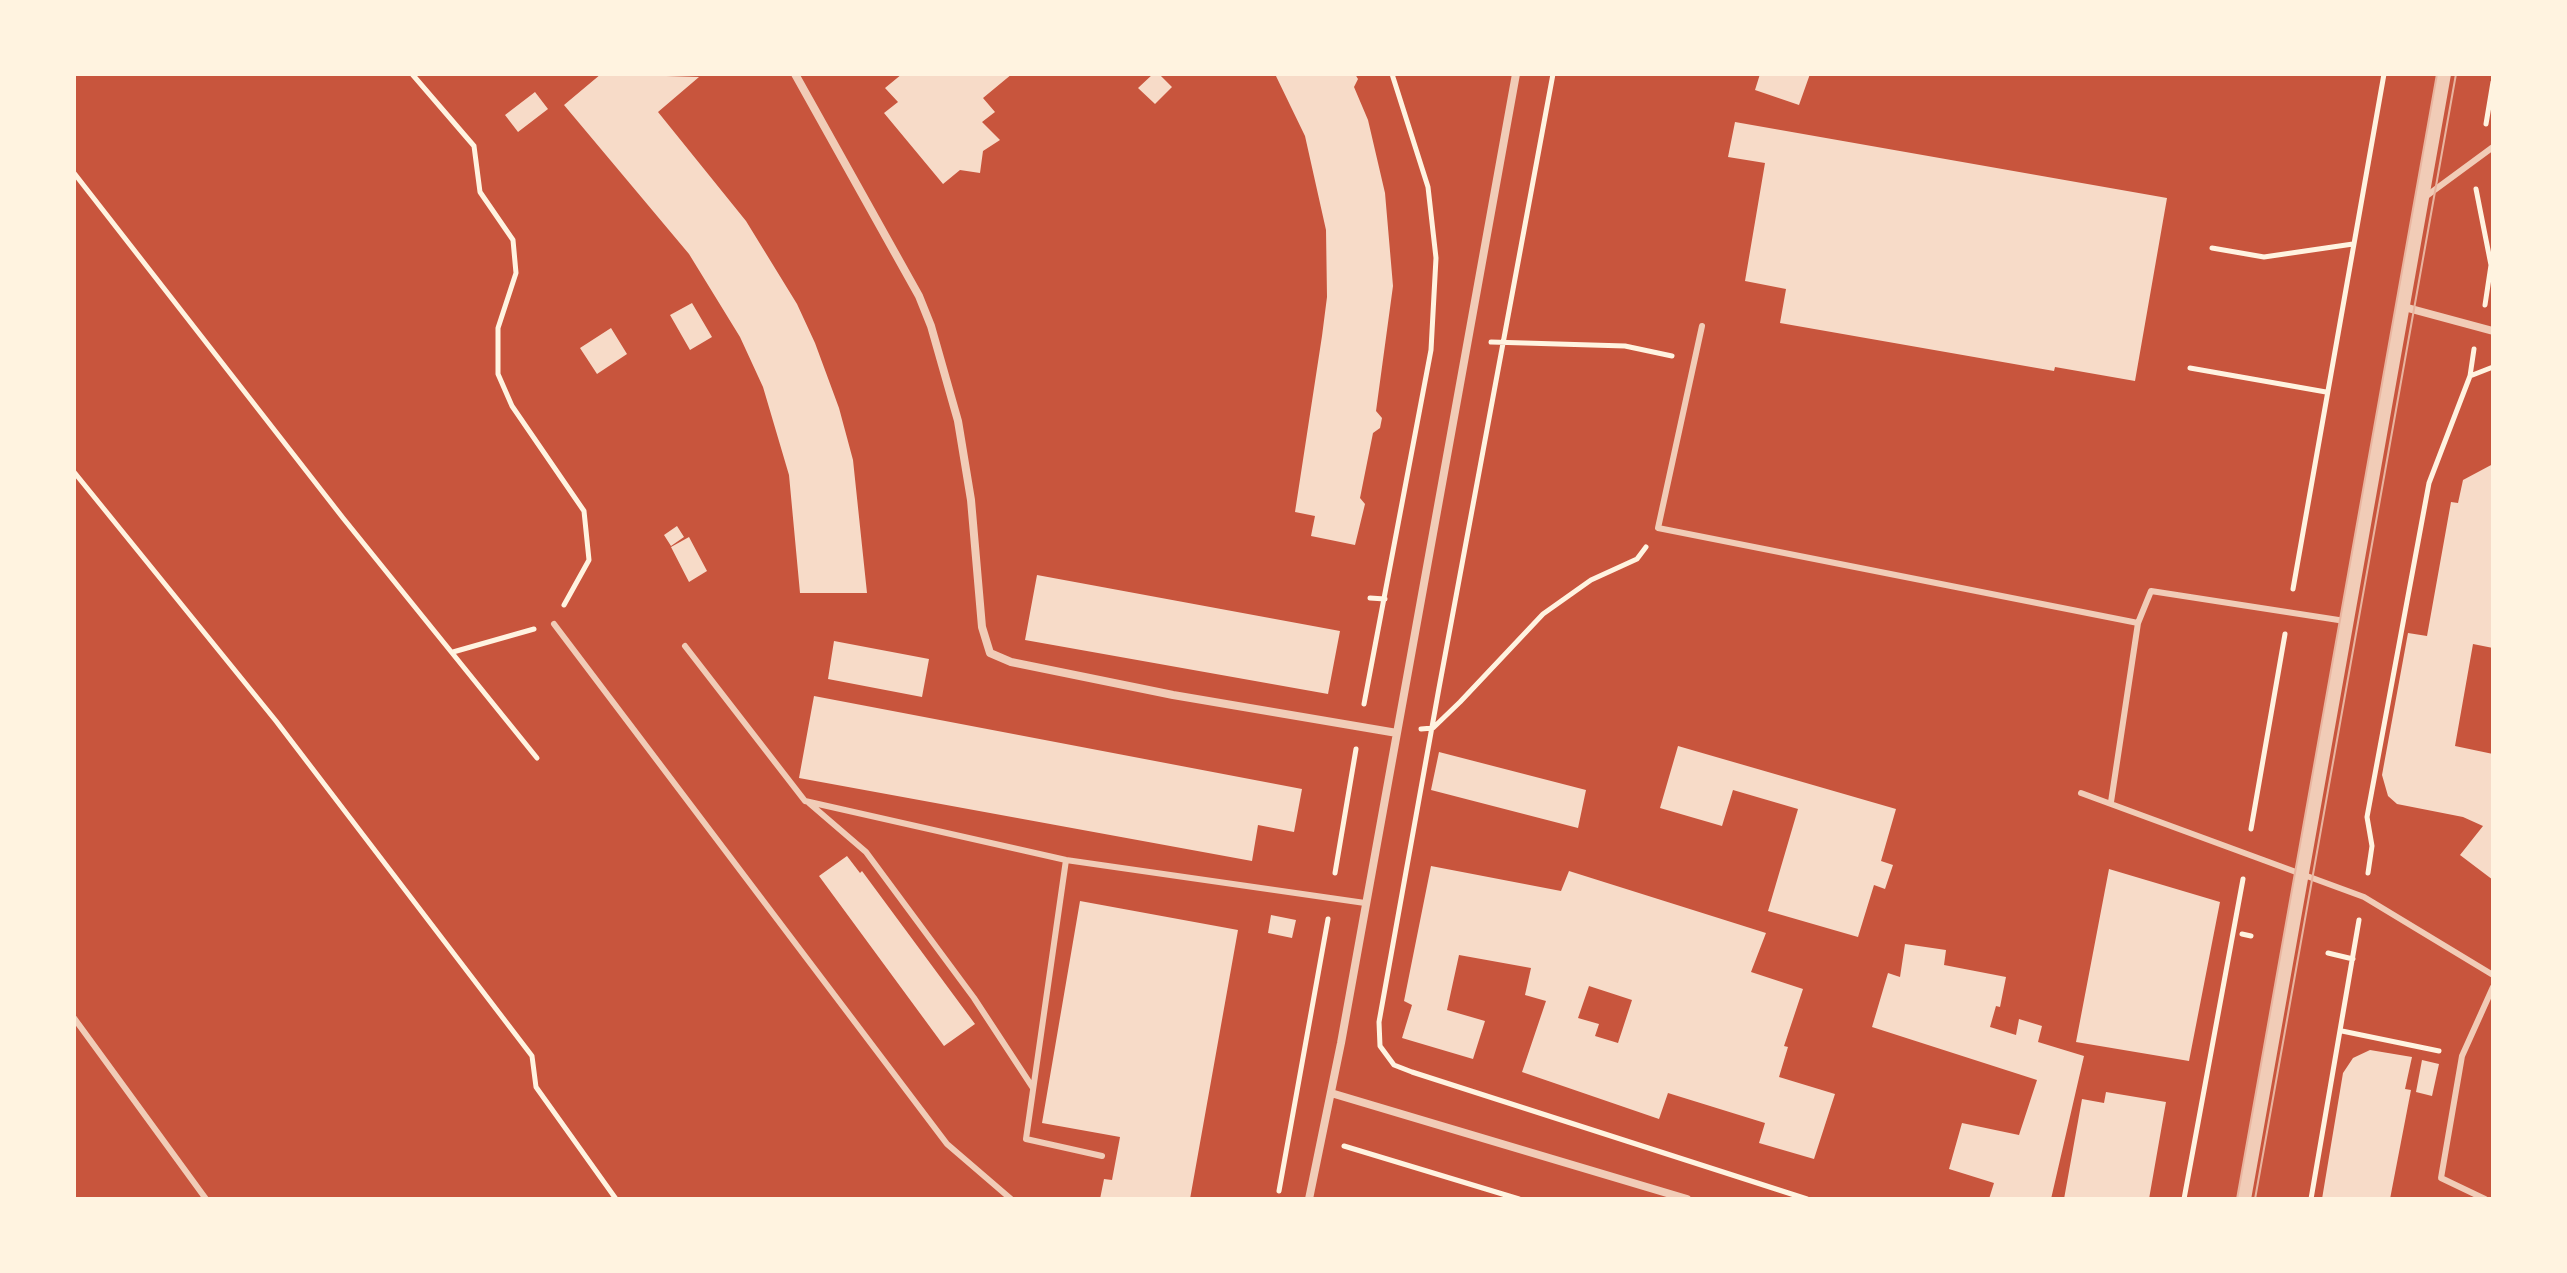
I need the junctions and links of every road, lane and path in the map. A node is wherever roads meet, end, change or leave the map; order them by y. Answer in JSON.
{"nodes":[{"id":1,"x":412,"y":74,"type":"edge"},
{"id":2,"x":1392,"y":74,"type":"edge"},
{"id":3,"x":1516,"y":74,"type":"edge"},
{"id":4,"x":1553,"y":74,"type":"edge"},
{"id":5,"x":2384,"y":74,"type":"edge"},
{"id":6,"x":2444,"y":74,"type":"edge"},
{"id":7,"x":798,"y":75,"type":"edge"},
{"id":8,"x":2493,"y":82,"type":"edge"},
{"id":9,"x":2493,"y":147,"type":"edge"},
{"id":10,"x":2480,"y":157,"type":"junction"},
{"id":11,"x":74,"y":173,"type":"edge"},
{"id":12,"x":2422,"y":199,"type":"junction"},
{"id":13,"x":2353,"y":244,"type":"junction"},
{"id":14,"x":2212,"y":248,"type":"dead end"},
{"id":15,"x":2486,"y":301,"type":"dead end"},
{"id":16,"x":2404,"y":307,"type":"junction"},
{"id":17,"x":1702,"y":326,"type":"dead end"},
{"id":18,"x":2493,"y":331,"type":"edge"},
{"id":19,"x":1469,"y":339,"type":"junction"},
{"id":20,"x":1503,"y":343,"type":"junction"},
{"id":21,"x":2473,"y":352,"type":"dead end"},
{"id":22,"x":1693,"y":360,"type":"junction"},
{"id":23,"x":2493,"y":367,"type":"edge"},
{"id":24,"x":2190,"y":368,"type":"dead end"},
{"id":25,"x":2470,"y":376,"type":"junction"},
{"id":26,"x":2326,"y":392,"type":"junction"},
{"id":27,"x":74,"y":472,"type":"edge"},
{"id":28,"x":1658,"y":528,"type":"junction"},
{"id":29,"x":1370,"y":598,"type":"dead end"},
{"id":30,"x":2292,"y":598,"type":"dead end"},
{"id":31,"x":1385,"y":599,"type":"junction"},
{"id":32,"x":2345,"y":621,"type":"junction"},
{"id":33,"x":2138,"y":623,"type":"junction"},
{"id":34,"x":554,"y":624,"type":"junction"},
{"id":35,"x":2286,"y":629,"type":"dead end"},
{"id":36,"x":685,"y":646,"type":"dead end"},
{"id":37,"x":453,"y":652,"type":"junction"},
{"id":38,"x":1363,"y":707,"type":"dead end"},
{"id":39,"x":1433,"y":728,"type":"junction"},
{"id":40,"x":1397,"y":733,"type":"junction"},
{"id":41,"x":1357,"y":744,"type":"dead end"},
{"id":42,"x":537,"y":758,"type":"dead end"},
{"id":43,"x":2081,"y":793,"type":"dead end"},
{"id":44,"x":805,"y":801,"type":"junction"},
{"id":45,"x":2111,"y":802,"type":"junction"},
{"id":46,"x":2250,"y":835,"type":"dead end"},
{"id":47,"x":1066,"y":860,"type":"junction"},
{"id":48,"x":2245,"y":870,"type":"dead end"},
{"id":49,"x":2301,"y":875,"type":"junction"},
{"id":50,"x":2368,"y":878,"type":"dead end"},
{"id":51,"x":1333,"y":884,"type":"dead end"},
{"id":52,"x":1365,"y":903,"type":"junction"},
{"id":53,"x":1328,"y":918,"type":"dead end"},
{"id":54,"x":2360,"y":919,"type":"dead end"},
{"id":55,"x":2242,"y":934,"type":"dead end"},
{"id":56,"x":2251,"y":936,"type":"dead end"},
{"id":57,"x":2328,"y":953,"type":"dead end"},
{"id":58,"x":2353,"y":959,"type":"junction"},
{"id":59,"x":2493,"y":975,"type":"edge"},
{"id":60,"x":2493,"y":987,"type":"edge"},
{"id":61,"x":74,"y":1018,"type":"edge"},
{"id":62,"x":2342,"y":1031,"type":"junction"},
{"id":63,"x":2462,"y":1056,"type":"junction"},
{"id":64,"x":1033,"y":1088,"type":"junction"},
{"id":65,"x":1331,"y":1093,"type":"junction"},
{"id":66,"x":1322,"y":1140,"type":"junction"},
{"id":67,"x":1102,"y":1156,"type":"dead end"},
{"id":68,"x":1279,"y":1191,"type":"dead end"},
{"id":69,"x":206,"y":1199,"type":"edge"},
{"id":70,"x":616,"y":1199,"type":"edge"},
{"id":71,"x":1011,"y":1199,"type":"edge"},
{"id":72,"x":1309,"y":1199,"type":"edge"},
{"id":73,"x":1519,"y":1199,"type":"edge"},
{"id":74,"x":1687,"y":1199,"type":"edge"},
{"id":75,"x":1807,"y":1199,"type":"edge"},
{"id":76,"x":2184,"y":1199,"type":"edge"},
{"id":77,"x":2244,"y":1199,"type":"edge"},
{"id":78,"x":2311,"y":1199,"type":"edge"},
{"id":79,"x":2485,"y":1199,"type":"edge"}],
"edges":[{"from":1,"to":34,"type":"path"},
{"from":2,"to":31,"type":"path"},
{"from":3,"to":19,"type":"street"},
{"from":4,"to":20,"type":"path"},
{"from":5,"to":13,"type":"path"},
{"from":6,"to":12,"type":"street"},
{"from":7,"to":40,"type":"street"},
{"from":8,"to":10,"type":"path"},
{"from":9,"to":10,"type":"lane"},
{"from":10,"to":12,"type":"lane"},
{"from":10,"to":15,"type":"path"},
{"from":11,"to":37,"type":"path"},
{"from":12,"to":16,"type":"street"},
{"from":13,"to":14,"type":"path"},
{"from":13,"to":26,"type":"path"},
{"from":16,"to":18,"type":"street"},
{"from":16,"to":32,"type":"street"},
{"from":17,"to":22,"type":"lane"},
{"from":19,"to":20,"type":"path"},
{"from":19,"to":40,"type":"street"},
{"from":20,"to":22,"type":"path"},
{"from":20,"to":39,"type":"path"},
{"from":21,"to":25,"type":"path"},
{"from":22,"to":28,"type":"lane"},
{"from":23,"to":25,"type":"path"},
{"from":24,"to":26,"type":"path"},
{"from":25,"to":50,"type":"path"},
{"from":26,"to":30,"type":"path"},
{"from":27,"to":70,"type":"path"},
{"from":28,"to":33,"type":"lane"},
{"from":28,"to":39,"type":"path"},
{"from":29,"to":31,"type":"path"},
{"from":31,"to":38,"type":"path"},
{"from":32,"to":33,"type":"lane"},
{"from":32,"to":49,"type":"street"},
{"from":33,"to":45,"type":"lane"},
{"from":34,"to":37,"type":"path"},
{"from":34,"to":71,"type":"lane"},
{"from":35,"to":46,"type":"path"},
{"from":36,"to":44,"type":"lane"},
{"from":37,"to":42,"type":"path"},
{"from":39,"to":40,"type":"path"},
{"from":39,"to":75,"type":"path"},
{"from":40,"to":52,"type":"street"},
{"from":41,"to":51,"type":"path"},
{"from":43,"to":45,"type":"lane"},
{"from":44,"to":47,"type":"lane"},
{"from":44,"to":64,"type":"lane"},
{"from":45,"to":49,"type":"lane"},
{"from":47,"to":52,"type":"lane"},
{"from":47,"to":64,"type":"lane"},
{"from":48,"to":76,"type":"path"},
{"from":49,"to":59,"type":"lane"},
{"from":49,"to":77,"type":"street"},
{"from":52,"to":65,"type":"street"},
{"from":53,"to":68,"type":"path"},
{"from":54,"to":58,"type":"path"},
{"from":55,"to":56,"type":"path"},
{"from":57,"to":58,"type":"path"},
{"from":58,"to":62,"type":"path"},
{"from":60,"to":63,"type":"lane"},
{"from":61,"to":69,"type":"lane"},
{"from":62,"to":63,"type":"path"},
{"from":62,"to":78,"type":"path"},
{"from":63,"to":79,"type":"lane"},
{"from":64,"to":67,"type":"lane"},
{"from":65,"to":66,"type":"street"},
{"from":65,"to":74,"type":"street"},
{"from":66,"to":72,"type":"street"},
{"from":66,"to":73,"type":"path"}]}
